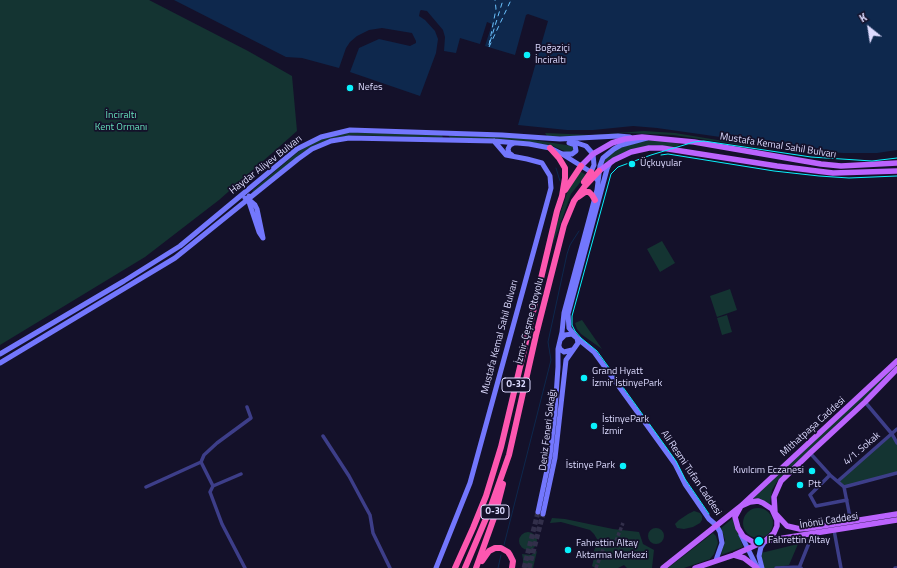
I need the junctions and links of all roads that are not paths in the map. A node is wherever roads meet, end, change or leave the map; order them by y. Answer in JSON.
{"nodes":[{"id":1,"x":634,"y":137,"type":"junction"},
{"id":2,"x":650,"y":138,"type":"junction"},
{"id":3,"x":560,"y":139,"type":"junction"},
{"id":4,"x":494,"y":141,"type":"junction"},
{"id":5,"x":514,"y":143,"type":"junction"},
{"id":6,"x":550,"y":148,"type":"junction"},
{"id":7,"x":562,"y":154,"type":"junction"},
{"id":8,"x":593,"y":154,"type":"junction"},
{"id":9,"x":512,"y":156,"type":"junction"},
{"id":10,"x":611,"y":162,"type":"junction"},
{"id":11,"x":897,"y":163,"type":"edge"},
{"id":12,"x":581,"y":166,"type":"junction"},
{"id":13,"x":276,"y":167,"type":"junction"},
{"id":14,"x":595,"y":172,"type":"junction"},
{"id":15,"x":897,"y":172,"type":"edge"},
{"id":16,"x":562,"y":196,"type":"junction"},
{"id":17,"x":236,"y":199,"type":"junction"},
{"id":18,"x":248,"y":199,"type":"junction"},
{"id":19,"x":574,"y":200,"type":"junction"},
{"id":20,"x":597,"y":200,"type":"junction"},
{"id":21,"x":199,"y":229,"type":"junction"},
{"id":22,"x":203,"y":234,"type":"junction"},
{"id":23,"x":67,"y":314,"type":"junction"},
{"id":24,"x":70,"y":320,"type":"junction"},
{"id":25,"x":577,"y":338,"type":"junction"},
{"id":26,"x":559,"y":343,"type":"junction"},
{"id":27,"x":572,"y":350,"type":"junction"},
{"id":28,"x":0,"y":354,"type":"edge"},
{"id":29,"x":897,"y":361,"type":"edge"},
{"id":30,"x":0,"y":363,"type":"edge"},
{"id":31,"x":897,"y":369,"type":"edge"},
{"id":32,"x":865,"y":402,"type":"junction"},
{"id":33,"x":247,"y":407,"type":"dead end"},
{"id":34,"x":897,"y":429,"type":"edge"},
{"id":35,"x":892,"y":434,"type":"junction"},
{"id":36,"x":323,"y":436,"type":"dead end"},
{"id":37,"x":897,"y":443,"type":"edge"},
{"id":38,"x":810,"y":453,"type":"junction"},
{"id":39,"x":509,"y":456,"type":"junction"},
{"id":40,"x":201,"y":462,"type":"junction"},
{"id":41,"x":897,"y":472,"type":"edge"},
{"id":42,"x":241,"y":474,"type":"dead end"},
{"id":43,"x":830,"y":475,"type":"junction"},
{"id":44,"x":838,"y":481,"type":"junction"},
{"id":45,"x":213,"y":486,"type":"junction"},
{"id":46,"x":146,"y":487,"type":"dead end"},
{"id":47,"x":844,"y":487,"type":"junction"},
{"id":48,"x":847,"y":500,"type":"junction"},
{"id":49,"x":741,"y":506,"type":"junction"},
{"id":50,"x":775,"y":513,"type":"junction"},
{"id":51,"x":897,"y":514,"type":"edge"},
{"id":52,"x":897,"y":520,"type":"edge"},
{"id":53,"x":850,"y":522,"type":"junction"},
{"id":54,"x":716,"y":526,"type":"junction"},
{"id":55,"x":834,"y":530,"type":"junction"},
{"id":56,"x":740,"y":532,"type":"junction"},
{"id":57,"x":813,"y":533,"type":"junction"},
{"id":58,"x":765,"y":541,"type":"junction"},
{"id":59,"x":748,"y":548,"type":"junction"},
{"id":60,"x":734,"y":555,"type":"junction"},
{"id":61,"x":716,"y":560,"type":"junction"},
{"id":62,"x":245,"y":568,"type":"edge"},
{"id":63,"x":390,"y":568,"type":"edge"},
{"id":64,"x":436,"y":568,"type":"edge"},
{"id":65,"x":454,"y":568,"type":"edge"},
{"id":66,"x":465,"y":568,"type":"edge"},
{"id":67,"x":477,"y":568,"type":"edge"},
{"id":68,"x":512,"y":568,"type":"edge"},
{"id":69,"x":662,"y":568,"type":"edge"},
{"id":70,"x":695,"y":568,"type":"edge"},
{"id":71,"x":757,"y":568,"type":"edge"},
{"id":72,"x":762,"y":568,"type":"edge"},
{"id":73,"x":776,"y":568,"type":"edge"},
{"id":74,"x":800,"y":568,"type":"edge"},
{"id":75,"x":841,"y":568,"type":"edge"}],
"edges":[{"from":1,"to":2,"type":"main road","name":"Mustafa Kemal Sahil Bulvarı"},
{"from":1,"to":3,"type":"main road","name":"Haydar Aliyev Bulvarı"},
{"from":1,"to":8,"type":"main road","name":"Mustafa Kemal Sahil Bulvarı"},
{"from":2,"to":11,"type":"main road","name":"Mustafa Kemal Sahil Bulvarı"},
{"from":2,"to":14,"type":"main road"},
{"from":3,"to":7,"type":"main road"},
{"from":3,"to":8,"type":"main road"},
{"from":3,"to":13,"type":"main road","name":"Haydar Aliyev Bulvarı"},
{"from":4,"to":5,"type":"main road","name":"Haydar Aliyev Bulvarı"},
{"from":4,"to":9,"type":"main road","name":"Mustafa Kemal Sahil Bulvarı"},
{"from":4,"to":18,"type":"main road","name":"Haydar Aliyev Bulvarı"},
{"from":5,"to":6,"type":"main road","name":"Haydar Aliyev Bulvarı"},
{"from":5,"to":9,"type":"main road"},
{"from":6,"to":7,"type":"main road","name":"Haydar Aliyev Bulvarı"},
{"from":6,"to":16,"type":"highway"},
{"from":7,"to":12,"type":"main road","name":"Haydar Aliyev Bulvarı"},
{"from":8,"to":12,"type":"main road","name":"Mustafa Kemal Sahil Bulvarı"},
{"from":8,"to":14,"type":"main road"},
{"from":9,"to":64,"type":"main road","name":"Mustafa Kemal Sahil Bulvarı"},
{"from":10,"to":14,"type":"main road","name":"Mustafa Kemal Sahil Bulvarı"},
{"from":10,"to":15,"type":"main road","name":"Mustafa Kemal Sahil Bulvarı"},
{"from":10,"to":20,"type":"main road"},
{"from":12,"to":14,"type":"main road","name":"Haydar Aliyev Bulvarı"},
{"from":12,"to":16,"type":"highway","name":"Mustafa Kemal Sahil Bulvarı"},
{"from":13,"to":17,"type":"main road","name":"Haydar Aliyev Bulvarı"},
{"from":13,"to":18,"type":"main road"},
{"from":14,"to":19,"type":"highway","name":"İzmir-Çeşme Otoyolu"},
{"from":14,"to":20,"type":"main road"},
{"from":16,"to":65,"type":"highway","name":"İzmir-Çeşme Otoyolu","number":"O-32"},
{"from":17,"to":18,"type":"main road"},
{"from":17,"to":21,"type":"main road","name":"Haydar Aliyev Bulvarı"},
{"from":18,"to":18,"type":"main road"},
{"from":18,"to":22,"type":"main road","name":"Haydar Aliyev Bulvarı"},
{"from":19,"to":20,"type":"highway"},
{"from":19,"to":39,"type":"highway","name":"İzmir-Çeşme Otoyolu","number":"O-32"},
{"from":20,"to":25,"type":"main road"},
{"from":20,"to":26,"type":"main road","name":"Deniz Feneri Sokağı"},
{"from":21,"to":22,"type":"main road"},
{"from":21,"to":23,"type":"main road","name":"Haydar Aliyev Bulvarı"},
{"from":22,"to":24,"type":"main road","name":"Haydar Aliyev Bulvarı"},
{"from":23,"to":24,"type":"main road"},
{"from":23,"to":28,"type":"main road","name":"Haydar Aliyev Bulvarı"},
{"from":24,"to":30,"type":"main road","name":"Haydar Aliyev Bulvarı"},
{"from":25,"to":26,"type":"main road"},
{"from":25,"to":27,"type":"main road","name":"Deniz Feneri Sokağı"},
{"from":25,"to":54,"type":"main road","name":"Ali Resmi Tufan Caddesi"},
{"from":26,"to":27,"type":"main road"},
{"from":26,"to":27,"type":"main road","name":"Deniz Feneri Sokağı"},
{"from":29,"to":49,"type":"main road","name":"Mithatpaşa Caddesi"},
{"from":31,"to":32,"type":"main road","name":"Mithatpaşa Caddesi"},
{"from":32,"to":35,"type":"street"},
{"from":32,"to":38,"type":"main road","name":"Mithatpaşa Caddesi"},
{"from":33,"to":40,"type":"street"},
{"from":34,"to":35,"type":"street","name":"4/1. Sokak"},
{"from":35,"to":37,"type":"street"},
{"from":35,"to":44,"type":"street","name":"4/1. Sokak"},
{"from":36,"to":63,"type":"street"},
{"from":38,"to":43,"type":"street"},
{"from":38,"to":50,"type":"main road","name":"Mithatpaşa Caddesi"},
{"from":39,"to":66,"type":"highway","name":"İzmir-Çeşme Otoyolu","number":"O-32"},
{"from":39,"to":67,"type":"highway","number":"O-30"},
{"from":40,"to":45,"type":"street"},
{"from":40,"to":46,"type":"street"},
{"from":41,"to":47,"type":"street"},
{"from":42,"to":45,"type":"street"},
{"from":43,"to":44,"type":"street"},
{"from":43,"to":48,"type":"street"},
{"from":44,"to":47,"type":"street"},
{"from":45,"to":62,"type":"street"},
{"from":47,"to":48,"type":"street"},
{"from":48,"to":53,"type":"street"},
{"from":49,"to":50,"type":"main road"},
{"from":49,"to":54,"type":"main road","name":"Mithatpaşa Caddesi"},
{"from":49,"to":56,"type":"main road"},
{"from":50,"to":53,"type":"main road","name":"İnönü Caddesi"},
{"from":50,"to":58,"type":"main road"},
{"from":51,"to":53,"type":"main road","name":"İnönü Caddesi"},
{"from":52,"to":55,"type":"main road","name":"İnönü Caddesi"},
{"from":54,"to":61,"type":"main road"},
{"from":54,"to":69,"type":"main road"},
{"from":55,"to":57,"type":"main road","name":"İnönü Caddesi"},
{"from":55,"to":75,"type":"street"},
{"from":56,"to":58,"type":"main road"},
{"from":56,"to":59,"type":"main road"},
{"from":57,"to":58,"type":"main road","name":"İnönü Caddesi"},
{"from":57,"to":74,"type":"street"},
{"from":58,"to":59,"type":"main road"},
{"from":58,"to":72,"type":"main road"},
{"from":59,"to":60,"type":"main road"},
{"from":59,"to":71,"type":"main road"},
{"from":60,"to":61,"type":"main road"},
{"from":60,"to":71,"type":"main road"},
{"from":61,"to":70,"type":"main road"},
{"from":67,"to":68,"type":"highway"},
{"from":73,"to":74,"type":"street"}]}
